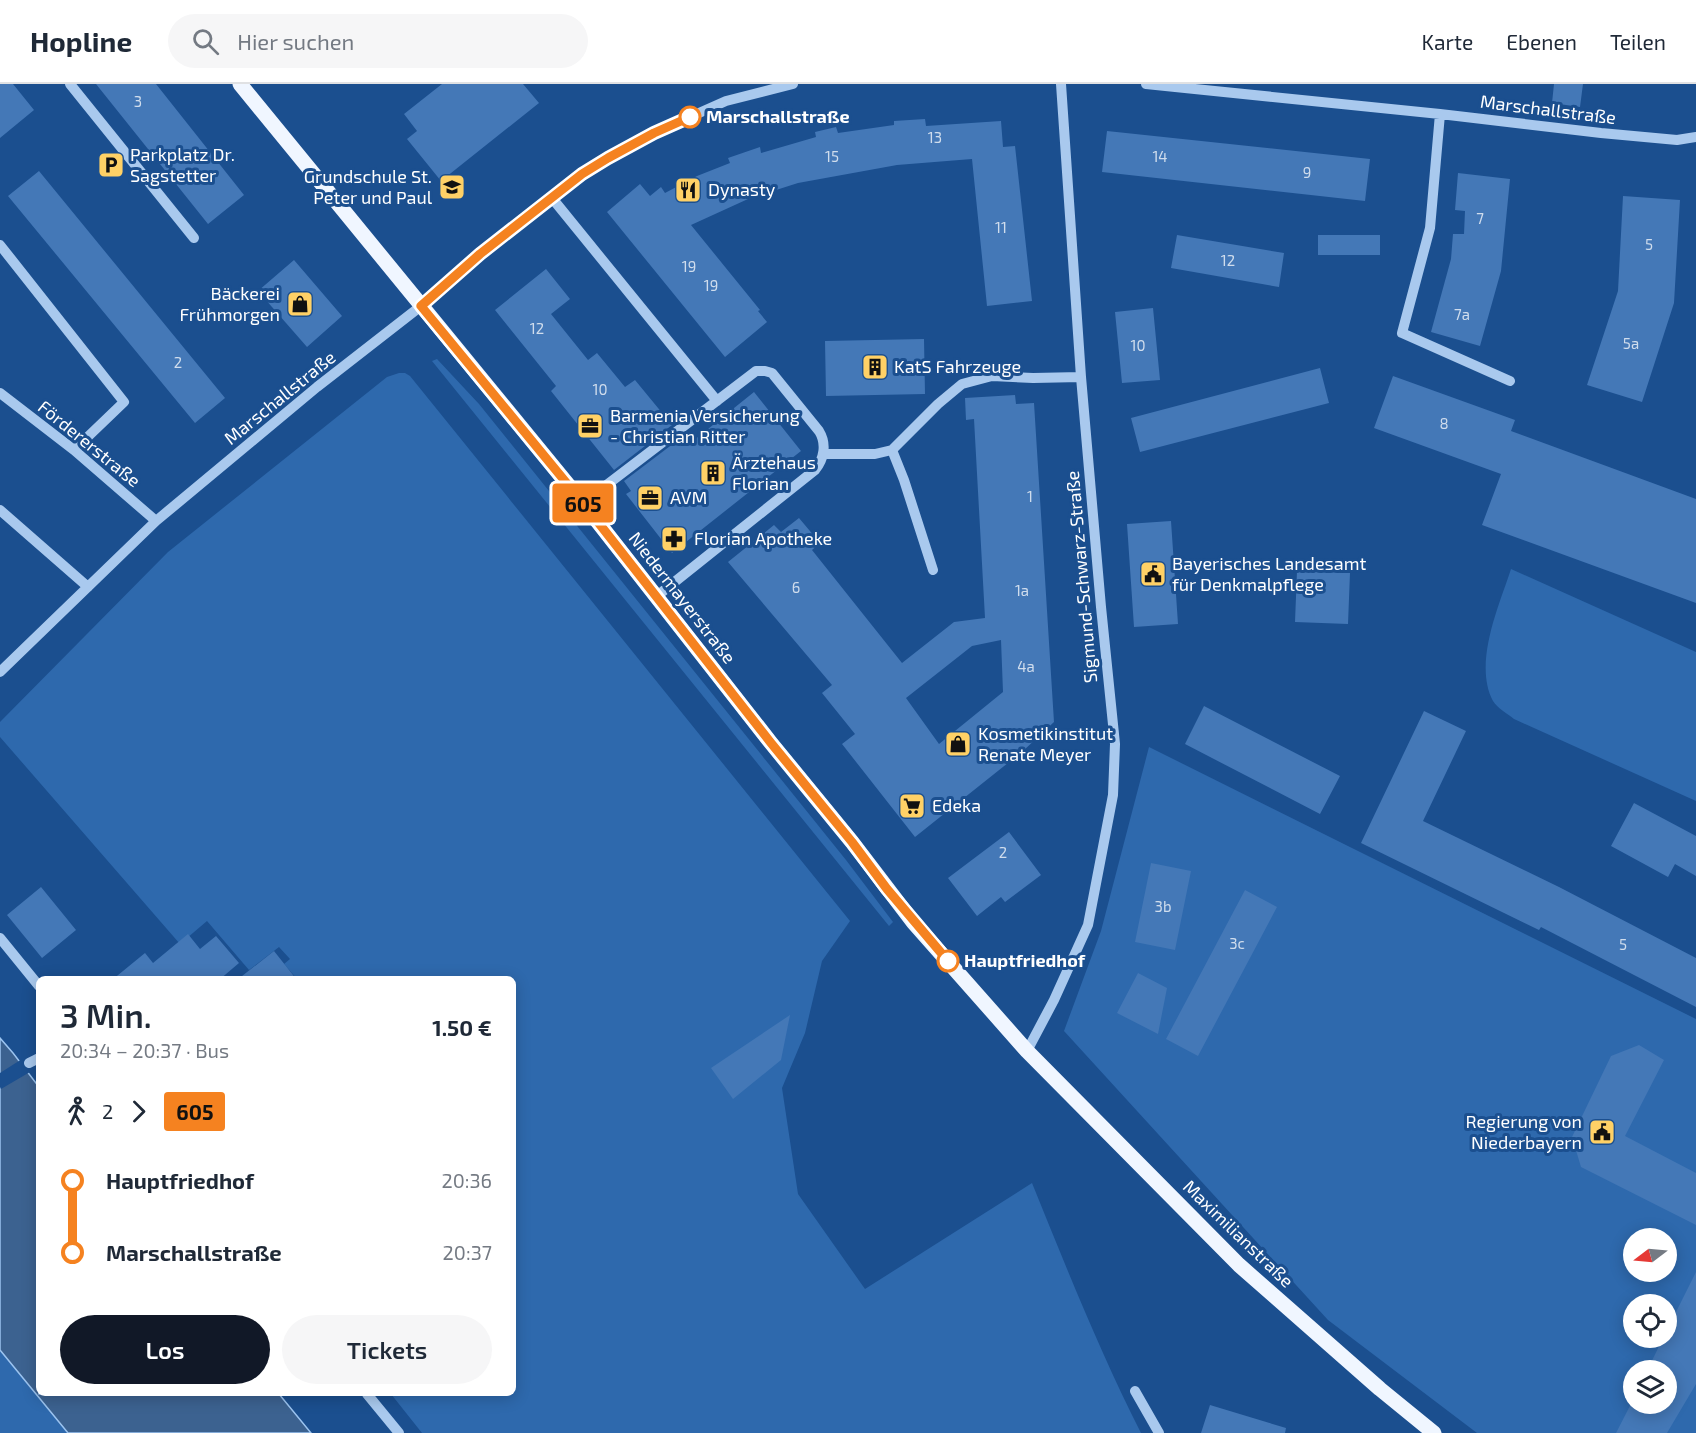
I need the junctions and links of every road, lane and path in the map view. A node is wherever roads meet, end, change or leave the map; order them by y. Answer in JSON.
{"nodes":[{"id":1,"x":70,"y":84,"type":"edge"},
{"id":2,"x":240,"y":84,"type":"edge"},
{"id":3,"x":794,"y":84,"type":"edge"},
{"id":4,"x":1061,"y":84,"type":"edge"},
{"id":5,"x":1146,"y":84,"type":"edge"},
{"id":6,"x":1440,"y":114,"type":"junction"},
{"id":7,"x":1696,"y":137,"type":"edge"},
{"id":8,"x":552,"y":198,"type":"junction"},
{"id":9,"x":194,"y":238,"type":"dead end"},
{"id":10,"x":0,"y":245,"type":"edge"},
{"id":11,"x":421,"y":306,"type":"junction"},
{"id":12,"x":1081,"y":377,"type":"junction"},
{"id":13,"x":1510,"y":381,"type":"dead end"},
{"id":14,"x":0,"y":393,"type":"edge"},
{"id":15,"x":717,"y":401,"type":"junction"},
{"id":16,"x":74,"y":450,"type":"junction"},
{"id":17,"x":892,"y":450,"type":"junction"},
{"id":18,"x":823,"y":454,"type":"junction"},
{"id":19,"x":583,"y":503,"type":"junction"},
{"id":20,"x":0,"y":510,"type":"edge"},
{"id":21,"x":156,"y":520,"type":"junction"},
{"id":22,"x":933,"y":570,"type":"dead end"},
{"id":23,"x":88,"y":586,"type":"junction"},
{"id":24,"x":657,"y":596,"type":"junction"},
{"id":25,"x":0,"y":672,"type":"edge"},
{"id":26,"x":0,"y":938,"type":"edge"},
{"id":27,"x":36,"y":982,"type":"edge"},
{"id":28,"x":1027,"y":1051,"type":"junction"},
{"id":29,"x":1135,"y":1391,"type":"dead end"},
{"id":30,"x":369,"y":1396,"type":"edge"},
{"id":31,"x":399,"y":1433,"type":"edge"},
{"id":32,"x":1159,"y":1433,"type":"edge"},
{"id":33,"x":1434,"y":1433,"type":"edge"}],
"edges":[{"from":1,"to":9,"type":"street"},
{"from":2,"to":11,"type":"main road","name":"Niedermayerstraße"},
{"from":3,"to":8,"type":"street","name":"Marschallstraße"},
{"from":4,"to":12,"type":"street","name":"Sigmund-Schwarz-Straße"},
{"from":5,"to":6,"type":"street","name":"Marschallstraße"},
{"from":6,"to":7,"type":"street","name":"Marschallstraße"},
{"from":6,"to":13,"type":"street"},
{"from":8,"to":11,"type":"street","name":"Marschallstraße"},
{"from":8,"to":15,"type":"street"},
{"from":10,"to":16,"type":"street"},
{"from":11,"to":19,"type":"main road","name":"Niedermayerstraße"},
{"from":11,"to":21,"type":"street","name":"Marschallstraße"},
{"from":12,"to":17,"type":"street"},
{"from":12,"to":28,"type":"street","name":"Sigmund-Schwarz-Straße"},
{"from":14,"to":16,"type":"street","name":"Fördererstraße"},
{"from":15,"to":18,"type":"street"},
{"from":15,"to":19,"type":"street"},
{"from":16,"to":21,"type":"street","name":"Fördererstraße"},
{"from":17,"to":18,"type":"street"},
{"from":17,"to":22,"type":"street"},
{"from":18,"to":24,"type":"street"},
{"from":19,"to":24,"type":"main road","name":"Niedermayerstraße"},
{"from":20,"to":23,"type":"street"},
{"from":21,"to":23,"type":"street","name":"Marschallstraße"},
{"from":23,"to":25,"type":"street","name":"Marschallstraße"},
{"from":24,"to":28,"type":"main road","name":"Niedermayerstraße"},
{"from":26,"to":27,"type":"street"},
{"from":28,"to":33,"type":"main road","name":"Maximilianstraße"},
{"from":29,"to":32,"type":"street"},
{"from":30,"to":31,"type":"street"}]}
